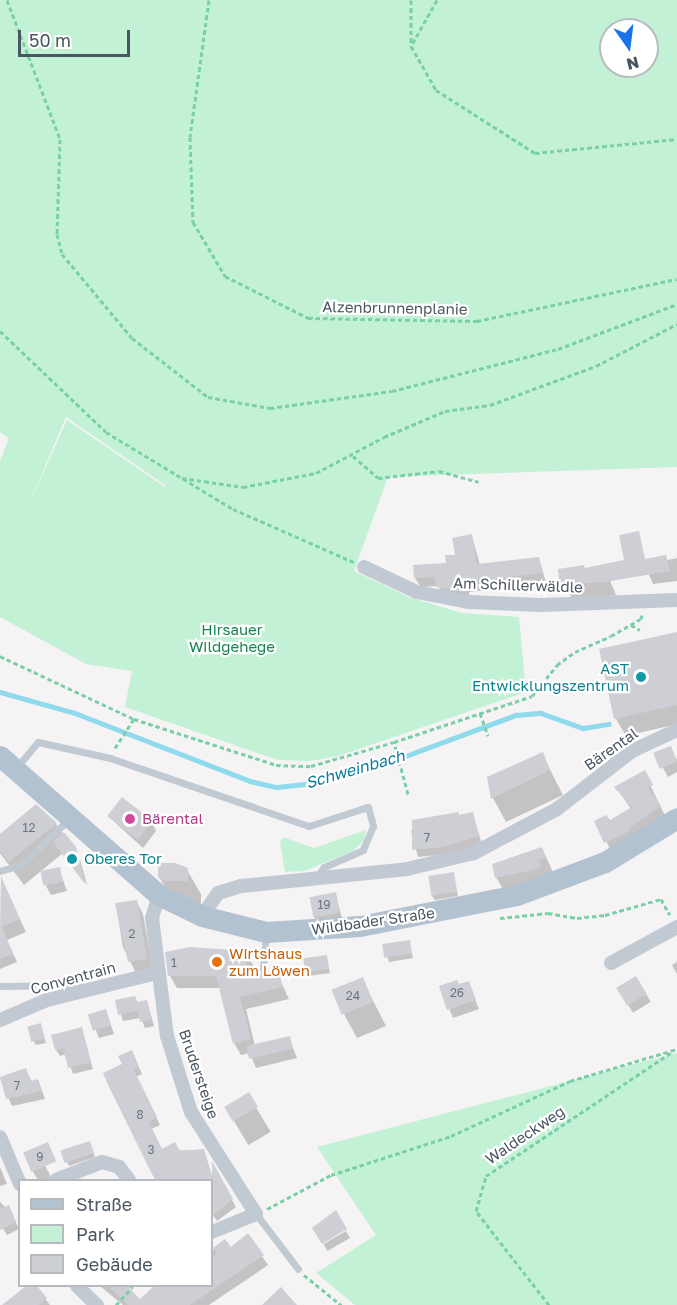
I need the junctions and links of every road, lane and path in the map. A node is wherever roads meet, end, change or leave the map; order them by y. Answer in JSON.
{"nodes":[{"id":1,"x":7,"y":0,"type":"edge"},
{"id":2,"x":209,"y":0,"type":"edge"},
{"id":3,"x":411,"y":0,"type":"edge"},
{"id":4,"x":437,"y":0,"type":"edge"},
{"id":5,"x":411,"y":46,"type":"junction"},
{"id":6,"x":677,"y":139,"type":"edge"},
{"id":7,"x":677,"y":279,"type":"edge"},
{"id":8,"x":677,"y":304,"type":"edge"},
{"id":9,"x":677,"y":324,"type":"edge"},
{"id":10,"x":0,"y":331,"type":"edge"},
{"id":11,"x":353,"y":456,"type":"junction"},
{"id":12,"x":182,"y":478,"type":"junction"},
{"id":13,"x":479,"y":482,"type":"dead end"},
{"id":14,"x":364,"y":567,"type":"joint"},
{"id":15,"x":677,"y":600,"type":"edge"},
{"id":16,"x":644,"y":601,"type":"junction"},
{"id":17,"x":631,"y":625,"type":"junction"},
{"id":18,"x":640,"y":630,"type":"dead end"},
{"id":19,"x":0,"y":656,"type":"edge"},
{"id":20,"x":480,"y":713,"type":"junction"},
{"id":21,"x":134,"y":719,"type":"junction"},
{"id":22,"x":677,"y":730,"type":"edge"},
{"id":23,"x":488,"y":736,"type":"dead end"},
{"id":24,"x":121,"y":738,"type":"dead end"},
{"id":25,"x":394,"y":742,"type":"junction"},
{"id":26,"x":8,"y":762,"type":"edge"},
{"id":27,"x":408,"y":794,"type":"dead end"},
{"id":28,"x":71,"y":817,"type":"junction"},
{"id":29,"x":677,"y":818,"type":"edge"},
{"id":30,"x":0,"y":871,"type":"edge"},
{"id":31,"x":315,"y":879,"type":"junction"},
{"id":32,"x":159,"y":895,"type":"junction"},
{"id":33,"x":202,"y":916,"type":"junction"},
{"id":34,"x":497,"y":918,"type":"dead end"},
{"id":35,"x":677,"y":927,"type":"edge"},
{"id":36,"x":266,"y":932,"type":"junction"},
{"id":37,"x":611,"y":963,"type":"dead end"},
{"id":38,"x":263,"y":969,"type":"dead end"},
{"id":39,"x":157,"y":973,"type":"junction"},
{"id":40,"x":0,"y":986,"type":"edge"},
{"id":41,"x":81,"y":990,"type":"junction"},
{"id":42,"x":0,"y":1020,"type":"edge"},
{"id":43,"x":677,"y":1049,"type":"edge"},
{"id":44,"x":0,"y":1137,"type":"edge"},
{"id":45,"x":18,"y":1179,"type":"edge"},
{"id":46,"x":59,"y":1179,"type":"edge"},
{"id":47,"x":128,"y":1179,"type":"edge"},
{"id":48,"x":260,"y":1212,"type":"junction"},
{"id":49,"x":213,"y":1232,"type":"edge"},
{"id":50,"x":298,"y":1269,"type":"joint"},
{"id":51,"x":78,"y":1287,"type":"edge"},
{"id":52,"x":132,"y":1287,"type":"edge"},
{"id":53,"x":97,"y":1305,"type":"edge"},
{"id":54,"x":116,"y":1305,"type":"edge"},
{"id":55,"x":341,"y":1305,"type":"edge"},
{"id":56,"x":549,"y":1305,"type":"edge"}],
"edges":[{"from":1,"to":8,"type":"path"},
{"from":2,"to":7,"type":"path","name":"Alzenbrunnenplanie"},
{"from":3,"to":5,"type":"path"},
{"from":4,"to":5,"type":"path"},
{"from":5,"to":6,"type":"path"},
{"from":9,"to":11,"type":"path"},
{"from":10,"to":12,"type":"path"},
{"from":11,"to":12,"type":"path"},
{"from":11,"to":13,"type":"path"},
{"from":12,"to":14,"type":"path"},
{"from":14,"to":16,"type":"street","name":"Am Schillerwäldle"},
{"from":15,"to":16,"type":"street","name":"Am Schillerwäldle"},
{"from":16,"to":17,"type":"path"},
{"from":17,"to":18,"type":"path"},
{"from":17,"to":20,"type":"path"},
{"from":19,"to":21,"type":"path"},
{"from":20,"to":23,"type":"path"},
{"from":20,"to":25,"type":"path"},
{"from":21,"to":24,"type":"path"},
{"from":21,"to":25,"type":"path"},
{"from":22,"to":31,"type":"street","name":"Bärental"},
{"from":25,"to":27,"type":"path"},
{"from":26,"to":28,"type":"main road","name":"Wildbader Straße"},
{"from":26,"to":31,"type":"lane"},
{"from":28,"to":30,"type":"lane"},
{"from":28,"to":32,"type":"main road","name":"Wildbader Straße"},
{"from":29,"to":36,"type":"main road","name":"Wildbader Straße"},
{"from":31,"to":33,"type":"street","name":"Bärental"},
{"from":32,"to":33,"type":"main road","name":"Wildbader Straße"},
{"from":32,"to":39,"type":"street","name":"Brudersteige"},
{"from":33,"to":36,"type":"main road","name":"Wildbader Straße"},
{"from":34,"to":35,"type":"path"},
{"from":35,"to":37,"type":"street"},
{"from":36,"to":38,"type":"lane"},
{"from":39,"to":41,"type":"street","name":"Conventrain"},
{"from":39,"to":48,"type":"street","name":"Brudersteige"},
{"from":40,"to":41,"type":"lane"},
{"from":41,"to":42,"type":"street","name":"Conventrain"},
{"from":43,"to":48,"type":"path"},
{"from":43,"to":56,"type":"path","name":"Waldeckweg"},
{"from":44,"to":45,"type":"street"},
{"from":46,"to":47,"type":"street"},
{"from":48,"to":49,"type":"street"},
{"from":48,"to":50,"type":"lane","name":"Brudersteige"},
{"from":50,"to":55,"type":"path"},
{"from":51,"to":53,"type":"street"},
{"from":52,"to":54,"type":"path"}]}
